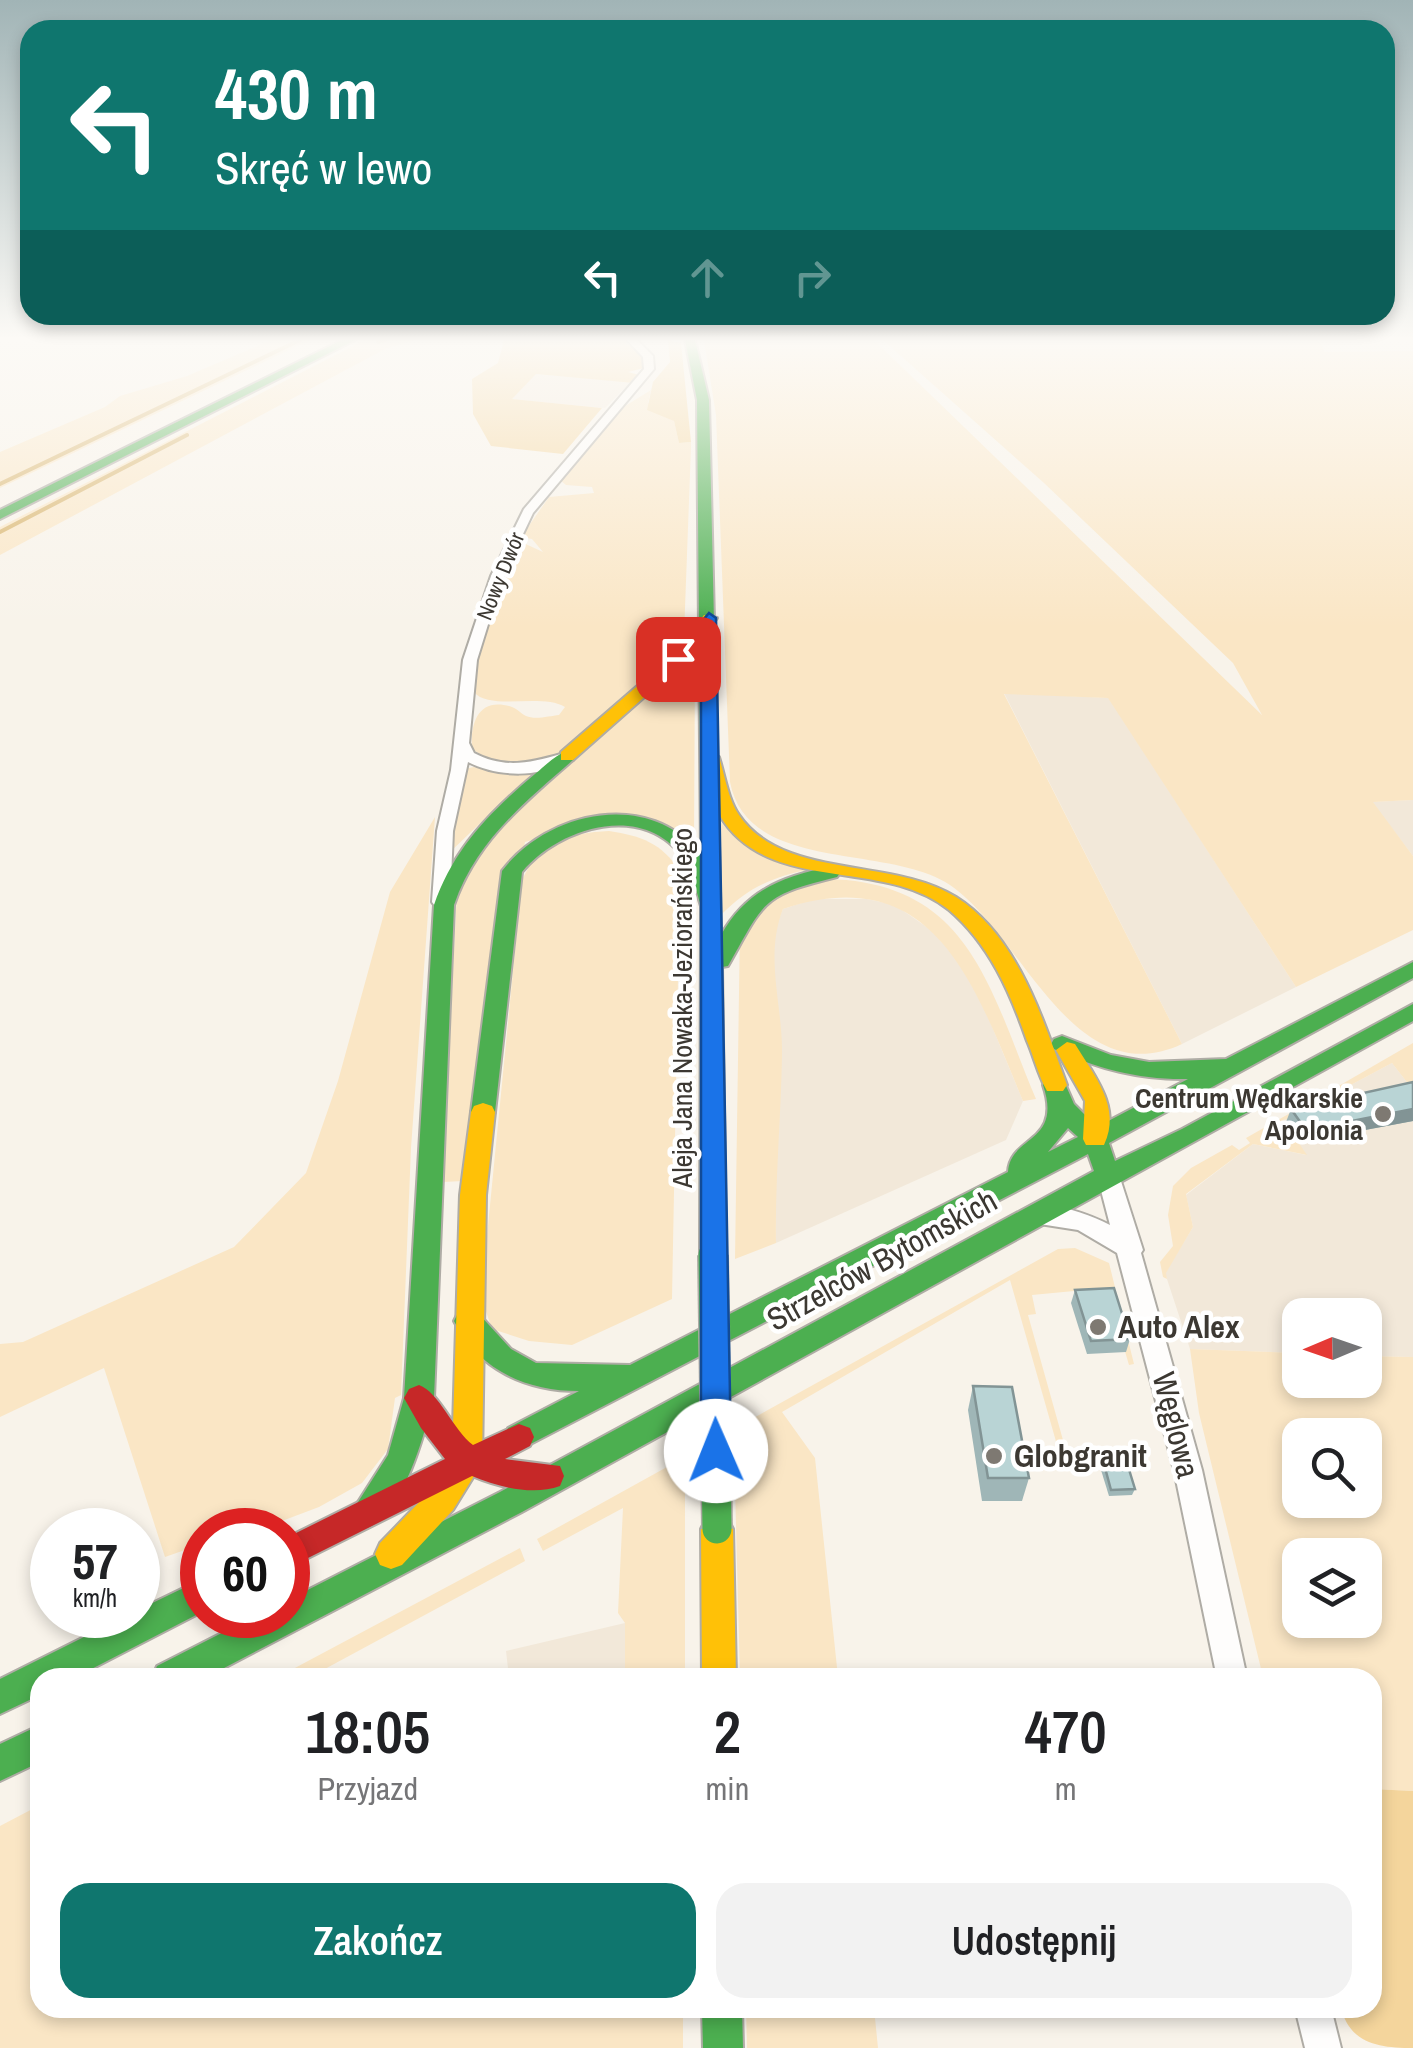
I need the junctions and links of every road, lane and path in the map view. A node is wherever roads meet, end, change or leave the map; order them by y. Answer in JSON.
{"nodes":[{"id":1,"x":128,"y":436,"type":"edge"},
{"id":2,"x":159,"y":436,"type":"edge"},
{"id":3,"x":593,"y":436,"type":"edge"},
{"id":4,"x":704,"y":436,"type":"edge"},
{"id":5,"x":0,"y":498,"type":"edge"},
{"id":6,"x":0,"y":515,"type":"edge"},
{"id":7,"x":709,"y":618,"type":"junction"},
{"id":8,"x":462,"y":744,"type":"junction"},
{"id":9,"x":710,"y":757,"type":"junction"},
{"id":10,"x":561,"y":760,"type":"junction"},
{"id":11,"x":858,"y":871,"type":"junction"},
{"id":12,"x":441,"y":904,"type":"junction"},
{"id":13,"x":712,"y":909,"type":"junction"},
{"id":14,"x":1413,"y":969,"type":"edge"},
{"id":15,"x":713,"y":983,"type":"junction"},
{"id":16,"x":1023,"y":998,"type":"junction"},
{"id":17,"x":1413,"y":1011,"type":"edge"},
{"id":18,"x":1062,"y":1044,"type":"junction"},
{"id":19,"x":1239,"y":1064,"type":"junction"},
{"id":20,"x":1064,"y":1108,"type":"junction"},
{"id":21,"x":1094,"y":1139,"type":"junction"},
{"id":22,"x":1108,"y":1175,"type":"junction"},
{"id":23,"x":1008,"y":1181,"type":"junction"},
{"id":24,"x":1028,"y":1216,"type":"junction"},
{"id":25,"x":1130,"y":1250,"type":"junction"},
{"id":26,"x":468,"y":1321,"type":"junction"},
{"id":27,"x":643,"y":1375,"type":"junction"},
{"id":28,"x":418,"y":1398,"type":"junction"},
{"id":29,"x":467,"y":1463,"type":"junction"},
{"id":30,"x":560,"y":1475,"type":"junction"},
{"id":31,"x":367,"y":1513,"type":"junction"},
{"id":32,"x":310,"y":1542,"type":"edge"},
{"id":33,"x":367,"y":1577,"type":"junction"},
{"id":34,"x":180,"y":1607,"type":"edge"},
{"id":35,"x":59,"y":1668,"type":"edge"},
{"id":36,"x":189,"y":1668,"type":"edge"},
{"id":37,"x":719,"y":1668,"type":"edge"},
{"id":38,"x":1230,"y":1668,"type":"edge"},
{"id":39,"x":30,"y":1683,"type":"edge"},
{"id":40,"x":0,"y":1698,"type":"edge"},
{"id":41,"x":30,"y":1748,"type":"edge"},
{"id":42,"x":0,"y":1764,"type":"edge"},
{"id":43,"x":722,"y":2018,"type":"edge"},
{"id":44,"x":1316,"y":2018,"type":"edge"},
{"id":45,"x":722,"y":2048,"type":"edge"},
{"id":46,"x":1323,"y":2048,"type":"edge"}],
"edges":[{"from":1,"to":5,"type":"main road"},
{"from":2,"to":6,"type":"main road"},
{"from":3,"to":8,"type":"street","name":"Nowy Dwór"},
{"from":4,"to":7,"type":"main road","name":"Aleja Jana Nowaka-Jeziorańskiego"},
{"from":7,"to":9,"type":"main road","name":"Aleja Jana Nowaka-Jeziorańskiego"},
{"from":7,"to":10,"type":"main road"},
{"from":8,"to":10,"type":"street"},
{"from":8,"to":12,"type":"street","name":"Nowy Dwór"},
{"from":9,"to":11,"type":"main road"},
{"from":9,"to":13,"type":"main road","name":"Aleja Jana Nowaka-Jeziorańskiego"},
{"from":10,"to":12,"type":"main road"},
{"from":11,"to":15,"type":"main road"},
{"from":11,"to":16,"type":"main road"},
{"from":12,"to":28,"type":"main road"},
{"from":13,"to":15,"type":"main road","name":"Aleja Jana Nowaka-Jeziorańskiego"},
{"from":13,"to":26,"type":"main road"},
{"from":14,"to":19,"type":"main road","name":"Strzelców Bytomskich"},
{"from":15,"to":37,"type":"main road","name":"Aleja Jana Nowaka-Jeziorańskiego","bridge":true},
{"from":16,"to":18,"type":"main road"},
{"from":16,"to":20,"type":"main road"},
{"from":17,"to":22,"type":"main road","name":"Strzelców Bytomskich"},
{"from":18,"to":19,"type":"main road"},
{"from":18,"to":21,"type":"main road"},
{"from":19,"to":21,"type":"main road","name":"Strzelców Bytomskich"},
{"from":20,"to":21,"type":"main road"},
{"from":20,"to":23,"type":"main road"},
{"from":21,"to":22,"type":"main road"},
{"from":21,"to":23,"type":"main road","name":"Strzelców Bytomskich"},
{"from":22,"to":24,"type":"main road","name":"Strzelców Bytomskich"},
{"from":22,"to":25,"type":"street","name":"Węglowa"},
{"from":23,"to":27,"type":"main road","name":"Strzelców Bytomskich"},
{"from":24,"to":25,"type":"street"},
{"from":24,"to":30,"type":"main road","name":"Strzelców Bytomskich"},
{"from":25,"to":38,"type":"street","name":"Węglowa"},
{"from":26,"to":27,"type":"main road"},
{"from":26,"to":29,"type":"main road"},
{"from":27,"to":29,"type":"main road","name":"Strzelców Bytomskich"},
{"from":28,"to":29,"type":"main road"},
{"from":28,"to":31,"type":"main road"},
{"from":29,"to":30,"type":"main road"},
{"from":29,"to":31,"type":"main road","name":"Strzelców Bytomskich"},
{"from":29,"to":33,"type":"main road"},
{"from":30,"to":33,"type":"main road","name":"Strzelców Bytomskich"},
{"from":31,"to":32,"type":"main road","name":"Strzelców Bytomskich"},
{"from":33,"to":36,"type":"main road","name":"Strzelców Bytomskich"},
{"from":34,"to":35,"type":"main road"},
{"from":39,"to":40,"type":"main road"},
{"from":41,"to":42,"type":"main road"},
{"from":43,"to":45,"type":"main road"},
{"from":44,"to":46,"type":"street"}]}
